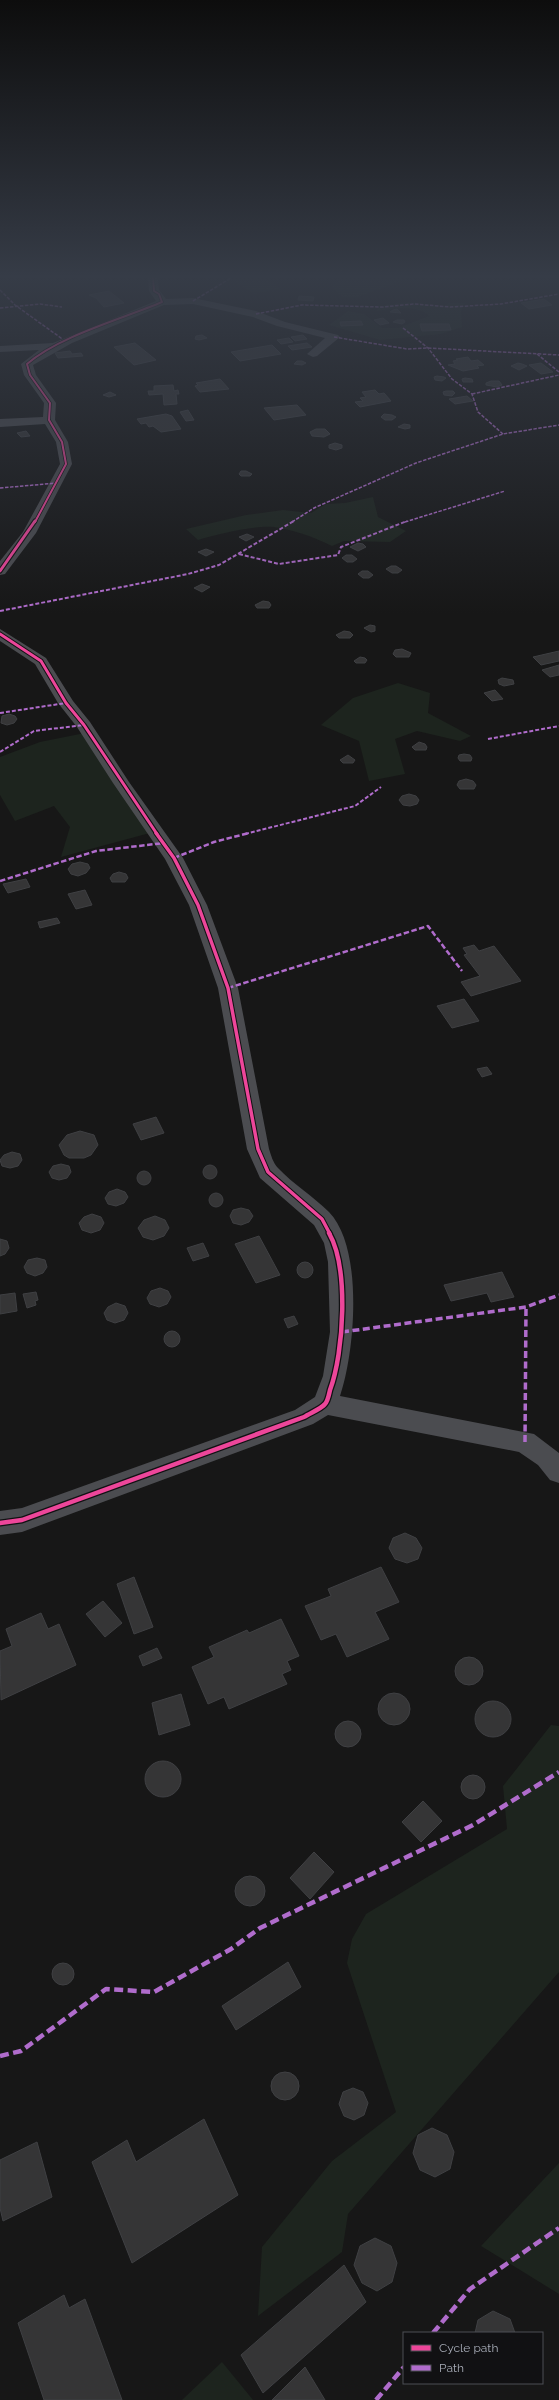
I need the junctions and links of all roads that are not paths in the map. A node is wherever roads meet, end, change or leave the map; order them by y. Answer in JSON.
{"nodes":[{"id":1,"x":40,"y":390,"type":"edge"},
{"id":2,"x":49,"y":420,"type":"junction"},
{"id":3,"x":0,"y":424,"type":"edge"},
{"id":4,"x":0,"y":571,"type":"edge"},
{"id":5,"x":0,"y":634,"type":"edge"},
{"id":6,"x":325,"y":1404,"type":"junction"},
{"id":7,"x":559,"y":1472,"type":"edge"},
{"id":8,"x":0,"y":1523,"type":"edge"}],
"edges":[{"from":1,"to":2,"type":"street"},
{"from":2,"to":3,"type":"street"},
{"from":2,"to":4,"type":"street"},
{"from":5,"to":6,"type":"street"},
{"from":6,"to":7,"type":"street"},
{"from":6,"to":8,"type":"street"}]}
